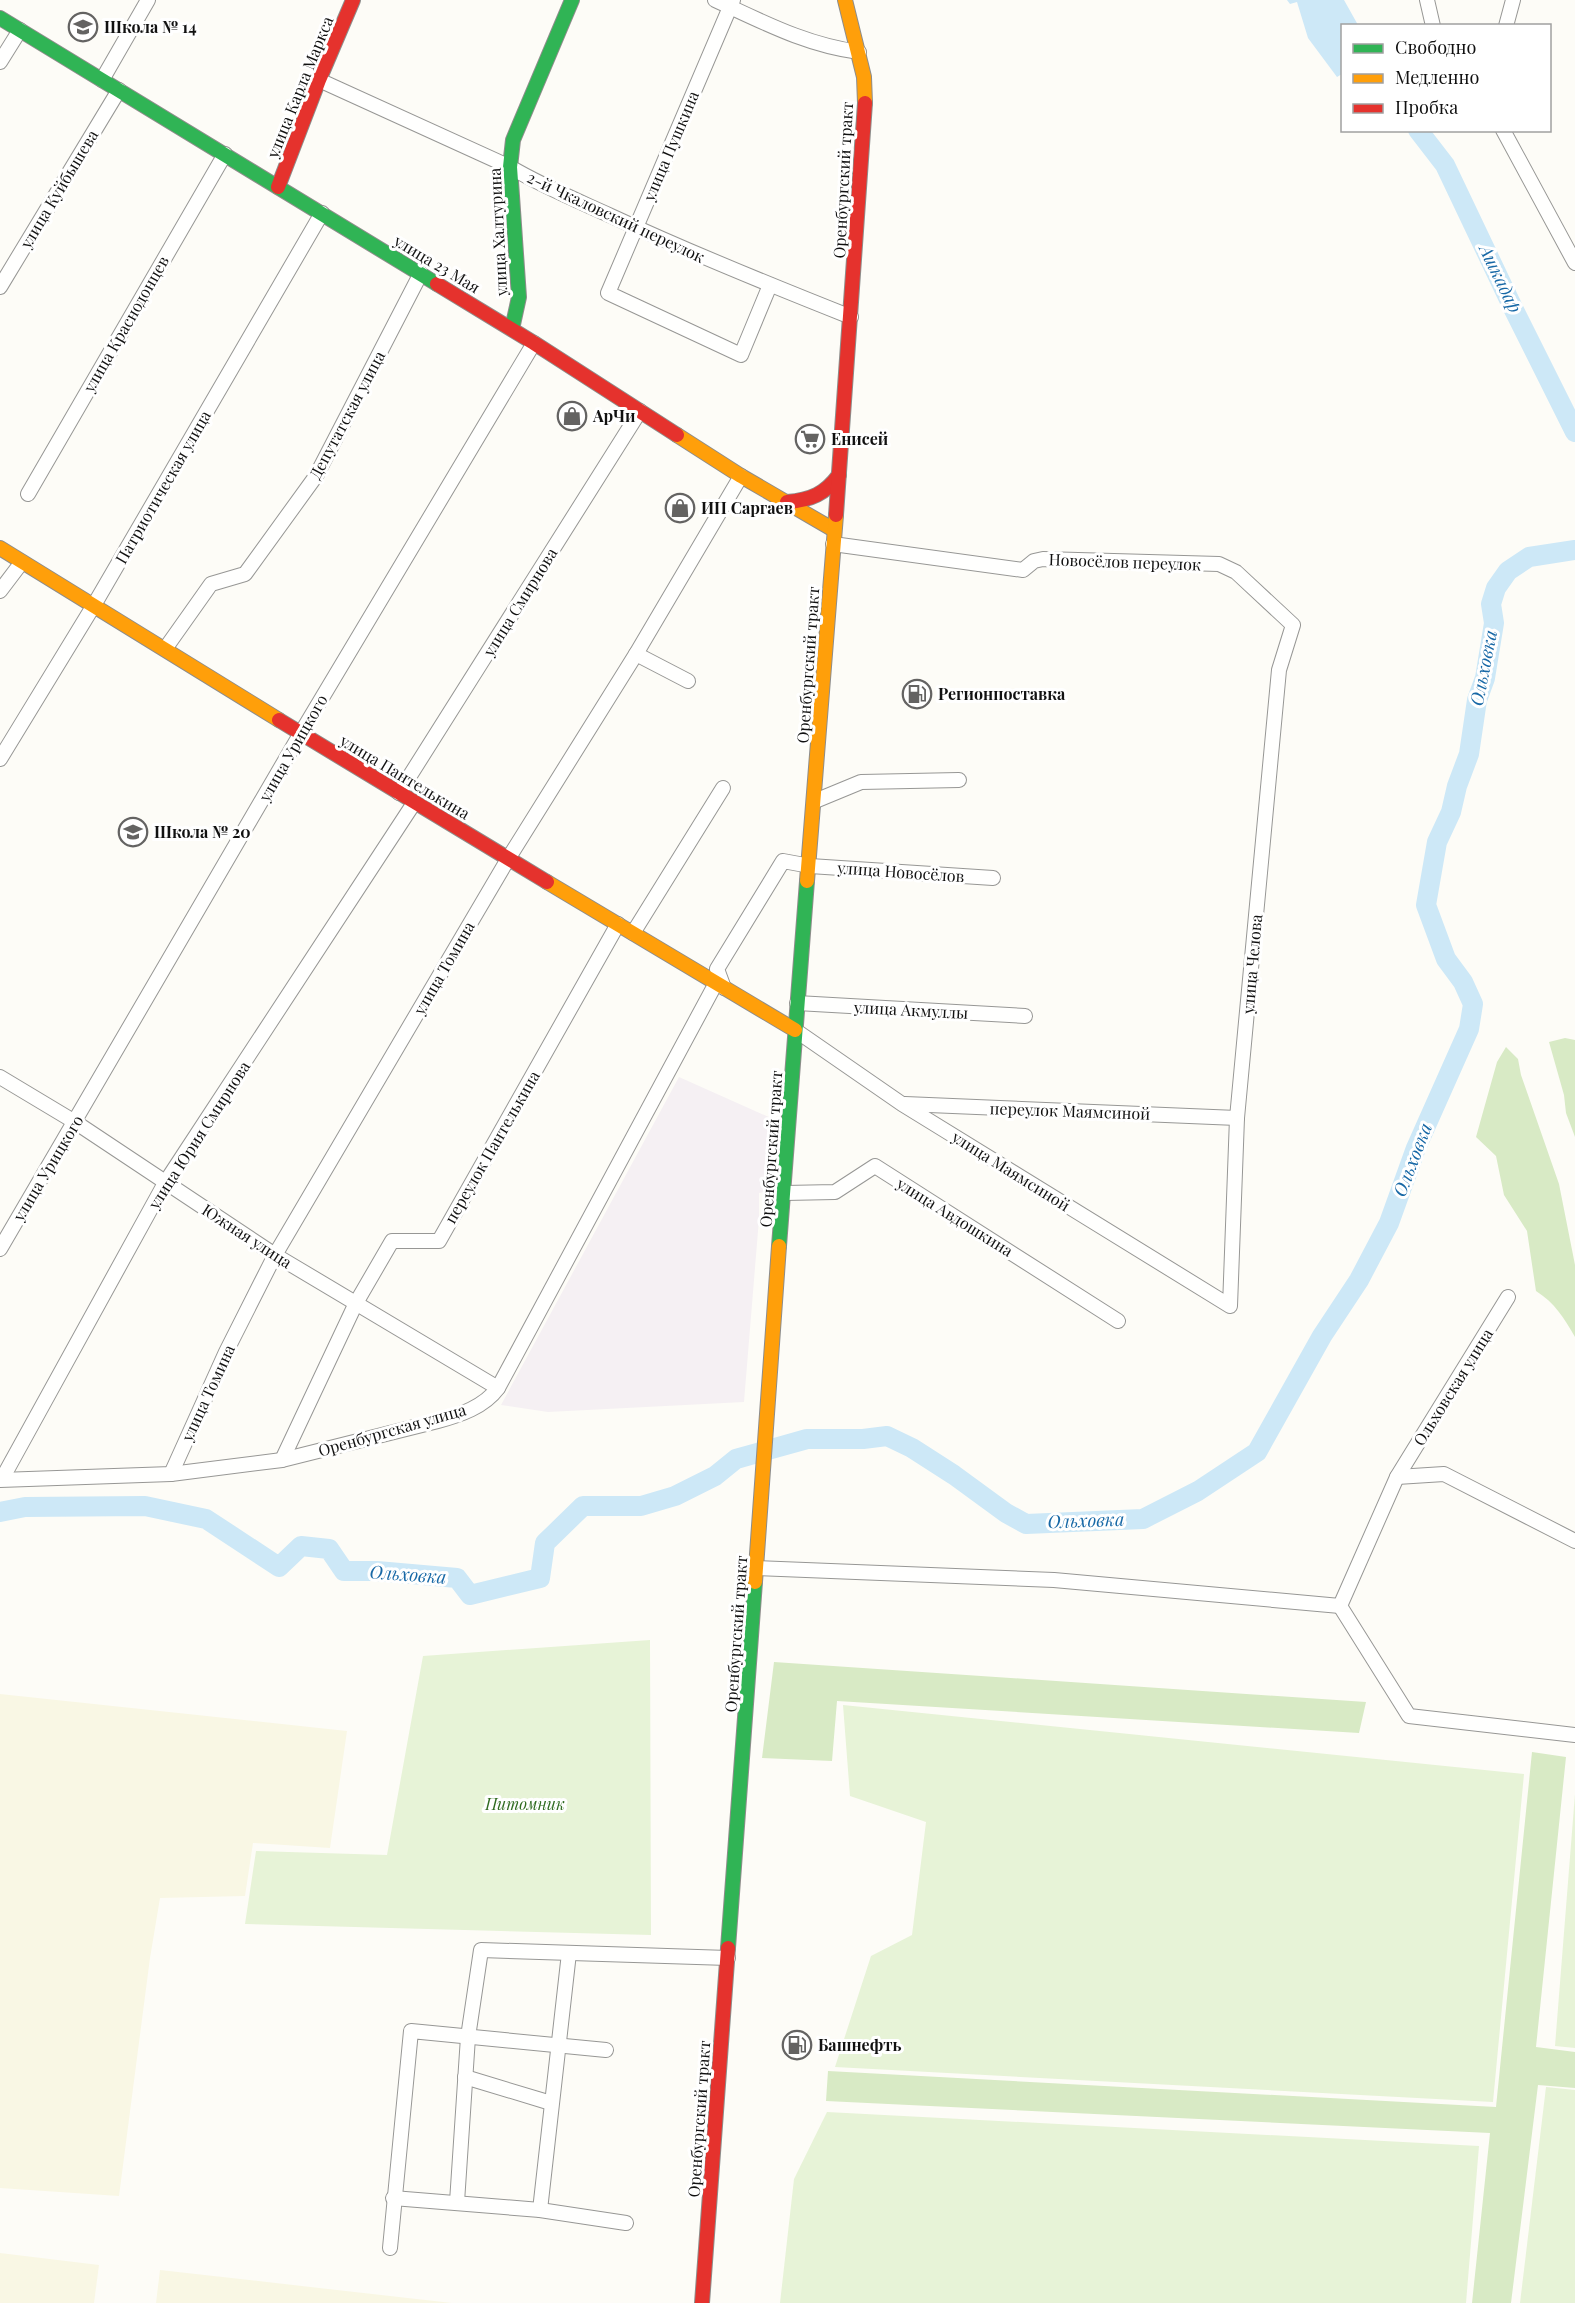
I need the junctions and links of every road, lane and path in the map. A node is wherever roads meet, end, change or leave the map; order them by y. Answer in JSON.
{"nodes":[{"id":1,"x":148,"y":0,"type":"edge"},
{"id":2,"x":353,"y":0,"type":"edge"},
{"id":3,"x":572,"y":0,"type":"edge"},
{"id":4,"x":715,"y":0,"type":"edge"},
{"id":5,"x":845,"y":0,"type":"edge"},
{"id":6,"x":1427,"y":0,"type":"edge"},
{"id":7,"x":1513,"y":0,"type":"edge"},
{"id":8,"x":732,"y":4,"type":"edge"},
{"id":9,"x":0,"y":18,"type":"edge"},
{"id":10,"x":1433,"y":24,"type":"edge"},
{"id":11,"x":1507,"y":24,"type":"edge"},
{"id":12,"x":20,"y":30,"type":"junction"},
{"id":13,"x":859,"y":52,"type":"junction"},
{"id":14,"x":0,"y":63,"type":"edge"},
{"id":15,"x":102,"y":80,"type":"junction"},
{"id":16,"x":319,"y":80,"type":"junction"},
{"id":17,"x":119,"y":90,"type":"junction"},
{"id":18,"x":1504,"y":132,"type":"edge"},
{"id":19,"x":225,"y":154,"type":"junction"},
{"id":20,"x":510,"y":167,"type":"junction"},
{"id":21,"x":278,"y":187,"type":"junction"},
{"id":22,"x":322,"y":213,"type":"junction"},
{"id":23,"x":636,"y":228,"type":"junction"},
{"id":24,"x":1575,"y":263,"type":"edge"},
{"id":25,"x":421,"y":273,"type":"junction"},
{"id":26,"x":770,"y":285,"type":"junction"},
{"id":27,"x":0,"y":287,"type":"edge"},
{"id":28,"x":851,"y":317,"type":"junction"},
{"id":29,"x":512,"y":329,"type":"junction"},
{"id":30,"x":534,"y":343,"type":"junction"},
{"id":31,"x":640,"y":411,"type":"junction"},
{"id":32,"x":839,"y":474,"type":"junction"},
{"id":33,"x":741,"y":476,"type":"junction"},
{"id":34,"x":28,"y":494,"type":"dead end"},
{"id":35,"x":787,"y":502,"type":"junction"},
{"id":36,"x":834,"y":530,"type":"junction"},
{"id":37,"x":833,"y":544,"type":"junction"},
{"id":38,"x":0,"y":548,"type":"edge"},
{"id":39,"x":22,"y":562,"type":"junction"},
{"id":40,"x":0,"y":591,"type":"edge"},
{"id":41,"x":94,"y":605,"type":"junction"},
{"id":42,"x":1293,"y":625,"type":"joint"},
{"id":43,"x":165,"y":650,"type":"junction"},
{"id":44,"x":636,"y":654,"type":"junction"},
{"id":45,"x":688,"y":681,"type":"dead end"},
{"id":46,"x":301,"y":733,"type":"junction"},
{"id":47,"x":0,"y":759,"type":"edge"},
{"id":48,"x":959,"y":780,"type":"dead end"},
{"id":49,"x":723,"y":788,"type":"dead end"},
{"id":50,"x":399,"y":793,"type":"junction"},
{"id":51,"x":815,"y":801,"type":"junction"},
{"id":52,"x":414,"y":802,"type":"junction"},
{"id":53,"x":508,"y":859,"type":"junction"},
{"id":54,"x":810,"y":866,"type":"junction"},
{"id":55,"x":993,"y":878,"type":"dead end"},
{"id":56,"x":618,"y":924,"type":"junction"},
{"id":57,"x":633,"y":933,"type":"junction"},
{"id":58,"x":720,"y":985,"type":"junction"},
{"id":59,"x":797,"y":1003,"type":"junction"},
{"id":60,"x":1024,"y":1016,"type":"dead end"},
{"id":61,"x":795,"y":1030,"type":"junction"},
{"id":62,"x":0,"y":1077,"type":"edge"},
{"id":63,"x":902,"y":1104,"type":"junction"},
{"id":64,"x":1237,"y":1118,"type":"junction"},
{"id":65,"x":75,"y":1122,"type":"junction"},
{"id":66,"x":165,"y":1183,"type":"junction"},
{"id":67,"x":785,"y":1193,"type":"junction"},
{"id":68,"x":0,"y":1249,"type":"edge"},
{"id":69,"x":275,"y":1255,"type":"junction"},
{"id":70,"x":1508,"y":1297,"type":"dead end"},
{"id":71,"x":356,"y":1303,"type":"junction"},
{"id":72,"x":1230,"y":1306,"type":"joint"},
{"id":73,"x":1118,"y":1321,"type":"dead end"},
{"id":74,"x":498,"y":1388,"type":"junction"},
{"id":75,"x":282,"y":1460,"type":"junction"},
{"id":76,"x":171,"y":1474,"type":"junction"},
{"id":77,"x":1397,"y":1477,"type":"junction"},
{"id":78,"x":1,"y":1480,"type":"edge"},
{"id":79,"x":1575,"y":1541,"type":"edge"},
{"id":80,"x":758,"y":1568,"type":"junction"},
{"id":81,"x":1340,"y":1606,"type":"junction"},
{"id":82,"x":1575,"y":1736,"type":"edge"},
{"id":83,"x":569,"y":1953,"type":"junction"},
{"id":84,"x":728,"y":1958,"type":"junction"},
{"id":85,"x":468,"y":2037,"type":"junction"},
{"id":86,"x":557,"y":2046,"type":"junction"},
{"id":87,"x":606,"y":2050,"type":"dead end"},
{"id":88,"x":465,"y":2077,"type":"junction"},
{"id":89,"x":551,"y":2103,"type":"junction"},
{"id":90,"x":393,"y":2198,"type":"junction"},
{"id":91,"x":457,"y":2202,"type":"junction"},
{"id":92,"x":540,"y":2210,"type":"junction"},
{"id":93,"x":626,"y":2223,"type":"dead end"},
{"id":94,"x":390,"y":2248,"type":"dead end"},
{"id":95,"x":702,"y":2303,"type":"edge"}],
"edges":[{"from":1,"to":15,"type":"street"},
{"from":2,"to":16,"type":"main road","name":"улица Карла Маркса"},
{"from":3,"to":20,"type":"main road","name":"улица Халтурина"},
{"from":4,"to":8,"type":"street"},
{"from":5,"to":13,"type":"main road","name":"Оренбургский тракт"},
{"from":6,"to":10,"type":"street"},
{"from":7,"to":11,"type":"street"},
{"from":8,"to":13,"type":"street"},
{"from":8,"to":23,"type":"street","name":"улица Пушкина"},
{"from":9,"to":12,"type":"main road","name":"улица 23 Мая"},
{"from":12,"to":14,"type":"street"},
{"from":12,"to":15,"type":"main road","name":"улица 23 Мая"},
{"from":13,"to":28,"type":"main road","name":"Оренбургский тракт"},
{"from":15,"to":17,"type":"main road","name":"улица 23 Мая"},
{"from":16,"to":20,"type":"street","name":"2-й Чкаловский переулок"},
{"from":16,"to":21,"type":"main road","name":"улица Карла Маркса"},
{"from":17,"to":19,"type":"main road","name":"улица 23 Мая"},
{"from":17,"to":27,"type":"street","name":"улица Куйбышева"},
{"from":18,"to":24,"type":"street"},
{"from":19,"to":21,"type":"main road","name":"улица 23 Мая"},
{"from":19,"to":34,"type":"street","name":"улица Краснодонцев"},
{"from":20,"to":23,"type":"street","name":"2-й Чкаловский переулок"},
{"from":20,"to":29,"type":"main road","name":"улица Халтурина"},
{"from":21,"to":22,"type":"main road","name":"улица 23 Мая"},
{"from":22,"to":25,"type":"main road","name":"улица 23 Мая"},
{"from":22,"to":41,"type":"street","name":"Патриотическая улица"},
{"from":23,"to":26,"type":"street","name":"2-й Чкаловский переулок"},
{"from":23,"to":26,"type":"street","name":"улица Пушкина"},
{"from":25,"to":29,"type":"main road","name":"улица 23 Мая"},
{"from":25,"to":43,"type":"street","name":"Депутатская улица"},
{"from":26,"to":28,"type":"street","name":"2-й Чкаловский переулок"},
{"from":28,"to":32,"type":"main road","name":"Оренбургский тракт"},
{"from":29,"to":30,"type":"main road","name":"улица 23 Мая"},
{"from":30,"to":31,"type":"main road","name":"улица 23 Мая"},
{"from":30,"to":46,"type":"street","name":"улица Урицкого"},
{"from":31,"to":33,"type":"main road","name":"улица 23 Мая"},
{"from":31,"to":50,"type":"street","name":"улица Смирнова"},
{"from":32,"to":35,"type":"main road"},
{"from":32,"to":36,"type":"main road","name":"Оренбургский тракт"},
{"from":33,"to":35,"type":"main road","name":"улица 23 Мая"},
{"from":33,"to":44,"type":"street","name":"улица Томина"},
{"from":35,"to":36,"type":"main road","name":"улица 23 Мая"},
{"from":36,"to":37,"type":"main road","name":"Оренбургский тракт"},
{"from":37,"to":42,"type":"street","name":"Новосёлов переулок"},
{"from":37,"to":51,"type":"main road","name":"Оренбургский тракт"},
{"from":38,"to":39,"type":"main road","name":"улица Пантелькина"},
{"from":39,"to":40,"type":"street"},
{"from":39,"to":41,"type":"main road","name":"улица Пантелькина"},
{"from":41,"to":43,"type":"main road","name":"улица Пантелькина"},
{"from":41,"to":47,"type":"street","name":"Патриотическая улица"},
{"from":42,"to":64,"type":"street","name":"улица Челова"},
{"from":43,"to":46,"type":"main road","name":"улица Пантелькина"},
{"from":44,"to":45,"type":"street"},
{"from":44,"to":53,"type":"street","name":"улица Томина"},
{"from":46,"to":50,"type":"main road","name":"улица Пантелькина"},
{"from":46,"to":65,"type":"street","name":"улица Урицкого"},
{"from":48,"to":51,"type":"street"},
{"from":49,"to":57,"type":"street"},
{"from":50,"to":52,"type":"main road","name":"улица Пантелькина"},
{"from":51,"to":54,"type":"main road","name":"Оренбургский тракт"},
{"from":52,"to":53,"type":"main road","name":"улица Пантелькина"},
{"from":52,"to":66,"type":"street","name":"улица Юрия Смирнова"},
{"from":53,"to":56,"type":"main road","name":"улица Пантелькина"},
{"from":53,"to":69,"type":"street","name":"улица Томина"},
{"from":54,"to":55,"type":"street","name":"улица Новосёлов"},
{"from":54,"to":58,"type":"street"},
{"from":54,"to":59,"type":"main road","name":"Оренбургский тракт"},
{"from":56,"to":57,"type":"main road","name":"улица Пантелькина"},
{"from":56,"to":71,"type":"street","name":"переулок Пантелькина"},
{"from":57,"to":58,"type":"main road","name":"улица Пантелькина"},
{"from":58,"to":61,"type":"main road","name":"улица Пантелькина"},
{"from":58,"to":74,"type":"street","name":"Оренбургская улица"},
{"from":59,"to":60,"type":"street","name":"улица Акмуллы"},
{"from":59,"to":61,"type":"main road","name":"Оренбургский тракт"},
{"from":61,"to":63,"type":"street","name":"улица Маямсиной"},
{"from":61,"to":67,"type":"main road","name":"Оренбургский тракт"},
{"from":62,"to":65,"type":"street","name":"Южная улица"},
{"from":63,"to":64,"type":"street","name":"переулок Маямсиной"},
{"from":63,"to":72,"type":"street","name":"улица Маямсиной"},
{"from":64,"to":72,"type":"street","name":"улица Челова"},
{"from":65,"to":66,"type":"street","name":"Южная улица"},
{"from":65,"to":68,"type":"street","name":"улица Урицкого"},
{"from":66,"to":69,"type":"street","name":"Южная улица"},
{"from":66,"to":78,"type":"street","name":"улица Юрия Смирнова"},
{"from":67,"to":73,"type":"street","name":"улица Авдошкина"},
{"from":67,"to":80,"type":"main road","name":"Оренбургский тракт"},
{"from":69,"to":71,"type":"street","name":"Южная улица"},
{"from":69,"to":76,"type":"street","name":"улица Томина"},
{"from":70,"to":77,"type":"street","name":"Ольховская улица"},
{"from":71,"to":74,"type":"street","name":"Южная улица"},
{"from":71,"to":75,"type":"street","name":"переулок Пантелькина"},
{"from":74,"to":75,"type":"street","name":"Оренбургская улица"},
{"from":75,"to":76,"type":"street","name":"Оренбургская улица"},
{"from":76,"to":78,"type":"street","name":"Оренбургская улица"},
{"from":77,"to":79,"type":"street"},
{"from":77,"to":81,"type":"street","name":"Ольховская улица"},
{"from":80,"to":81,"type":"street"},
{"from":80,"to":84,"type":"main road","name":"Оренбургский тракт"},
{"from":81,"to":82,"type":"street"},
{"from":83,"to":84,"type":"street"},
{"from":83,"to":85,"type":"street"},
{"from":83,"to":86,"type":"street"},
{"from":84,"to":95,"type":"main road","name":"Оренбургский тракт"},
{"from":85,"to":86,"type":"street"},
{"from":85,"to":88,"type":"street"},
{"from":85,"to":90,"type":"street"},
{"from":86,"to":87,"type":"street"},
{"from":86,"to":89,"type":"street"},
{"from":88,"to":89,"type":"street"},
{"from":88,"to":91,"type":"street"},
{"from":89,"to":92,"type":"street"},
{"from":90,"to":91,"type":"street"},
{"from":90,"to":94,"type":"street"},
{"from":91,"to":92,"type":"street"},
{"from":92,"to":93,"type":"street"}]}
